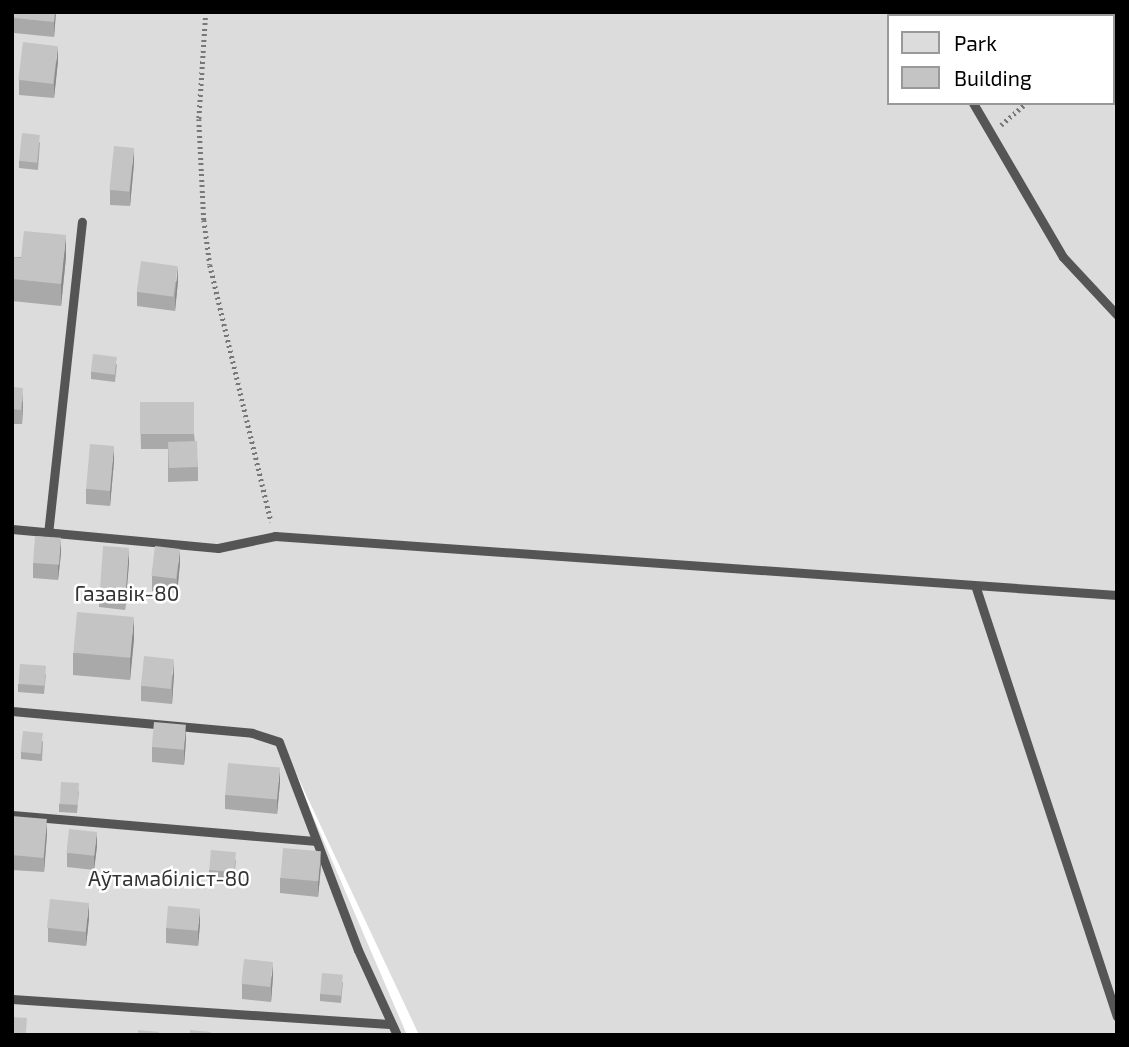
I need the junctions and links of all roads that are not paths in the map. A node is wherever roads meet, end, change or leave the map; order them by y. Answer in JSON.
{"nodes":[{"id":1,"x":974,"y":105,"type":"edge"},
{"id":2,"x":82,"y":222,"type":"dead end"},
{"id":3,"x":1117,"y":315,"type":"edge"},
{"id":4,"x":12,"y":529,"type":"edge"},
{"id":5,"x":48,"y":534,"type":"junction"},
{"id":6,"x":976,"y":588,"type":"junction"},
{"id":7,"x":1117,"y":595,"type":"edge"},
{"id":8,"x":12,"y":711,"type":"edge"},
{"id":9,"x":12,"y":815,"type":"edge"},
{"id":10,"x":314,"y":841,"type":"junction"},
{"id":11,"x":12,"y":999,"type":"edge"},
{"id":12,"x":1117,"y":1016,"type":"edge"},
{"id":13,"x":389,"y":1024,"type":"junction"},
{"id":14,"x":397,"y":1035,"type":"edge"}],
"edges":[{"from":1,"to":3,"type":"lane"},
{"from":2,"to":5,"type":"lane"},
{"from":4,"to":5,"type":"lane"},
{"from":5,"to":6,"type":"lane"},
{"from":6,"to":7,"type":"lane"},
{"from":6,"to":12,"type":"lane"},
{"from":8,"to":10,"type":"lane"},
{"from":9,"to":10,"type":"lane"},
{"from":10,"to":13,"type":"lane"},
{"from":11,"to":13,"type":"lane"},
{"from":13,"to":14,"type":"lane"}]}
